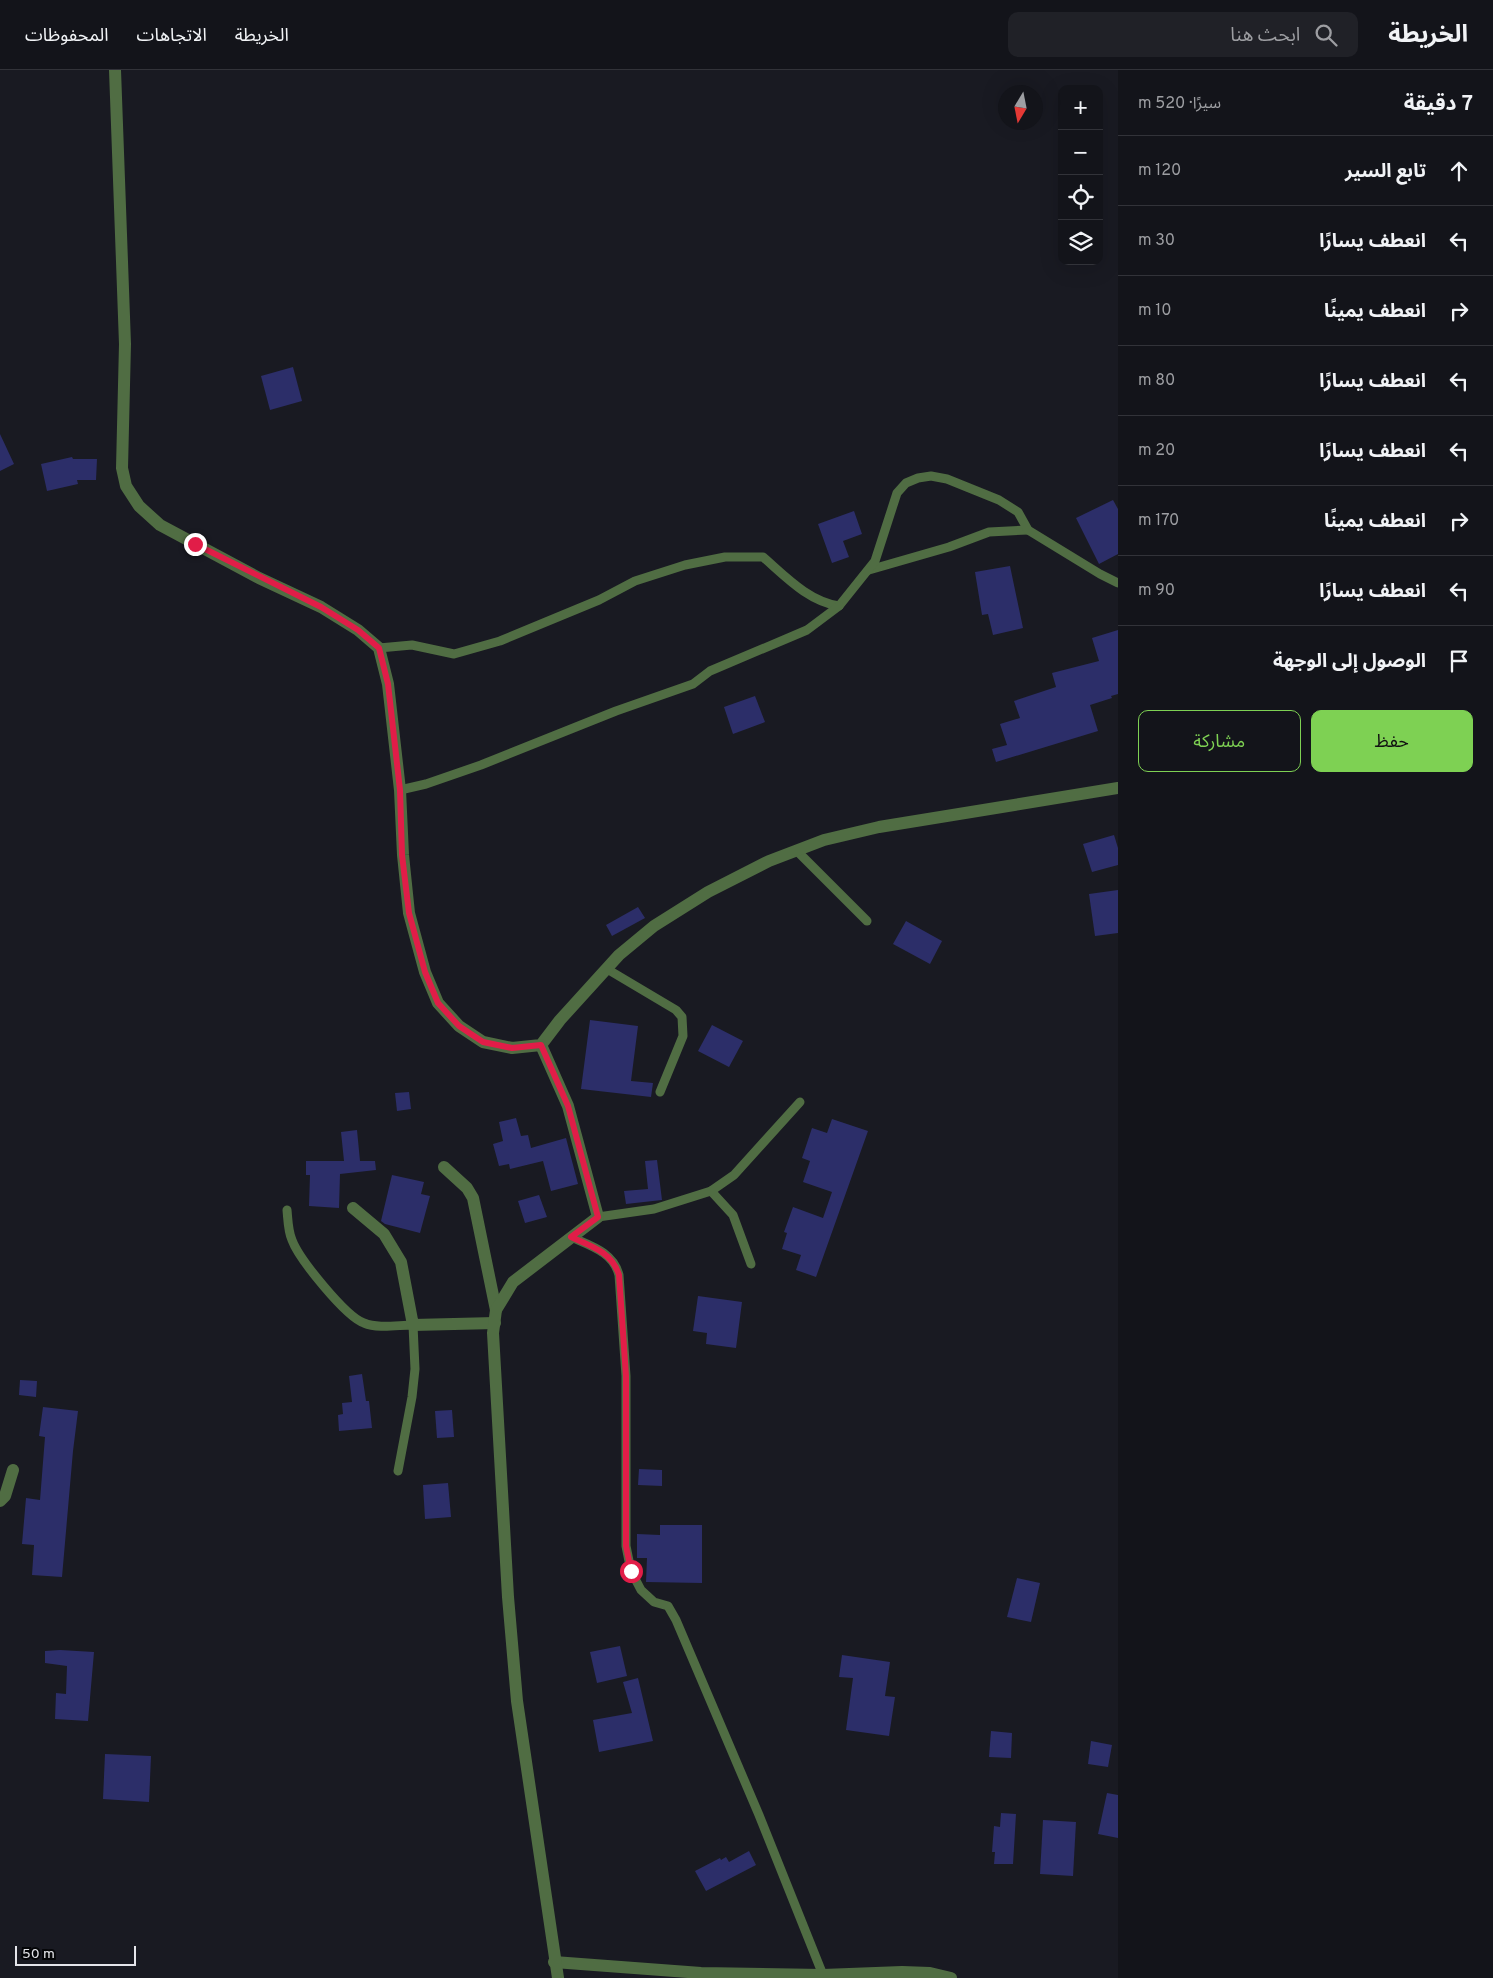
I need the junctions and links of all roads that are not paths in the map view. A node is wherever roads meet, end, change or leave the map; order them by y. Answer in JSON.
{"nodes":[{"id":1,"x":115,"y":70,"type":"edge"},
{"id":2,"x":1028,"y":530,"type":"junction"},
{"id":3,"x":869,"y":570,"type":"junction"},
{"id":4,"x":1118,"y":583,"type":"edge"},
{"id":5,"x":839,"y":606,"type":"junction"},
{"id":6,"x":379,"y":648,"type":"junction"},
{"id":7,"x":1118,"y":788,"type":"edge"},
{"id":8,"x":400,"y":790,"type":"junction"},
{"id":9,"x":796,"y":850,"type":"junction"},
{"id":10,"x":867,"y":921,"type":"dead end"},
{"id":11,"x":607,"y":968,"type":"junction"},
{"id":12,"x":541,"y":1045,"type":"junction"},
{"id":13,"x":660,"y":1092,"type":"dead end"},
{"id":14,"x":800,"y":1102,"type":"dead end"},
{"id":15,"x":444,"y":1167,"type":"dead end"},
{"id":16,"x":712,"y":1191,"type":"junction"},
{"id":17,"x":353,"y":1208,"type":"dead end"},
{"id":18,"x":287,"y":1210,"type":"dead end"},
{"id":19,"x":598,"y":1217,"type":"junction"},
{"id":20,"x":571,"y":1237,"type":"junction"},
{"id":21,"x":751,"y":1264,"type":"dead end"},
{"id":22,"x":495,"y":1316,"type":"junction"},
{"id":23,"x":413,"y":1325,"type":"junction"},
{"id":24,"x":14,"y":1470,"type":"dead end"},
{"id":25,"x":398,"y":1471,"type":"dead end"},
{"id":26,"x":0,"y":1501,"type":"edge"},
{"id":27,"x":554,"y":1962,"type":"junction"},
{"id":28,"x":823,"y":1975,"type":"junction"},
{"id":29,"x":558,"y":1978,"type":"edge"},
{"id":30,"x":951,"y":1978,"type":"edge"}],
"edges":[{"from":1,"to":6,"type":"street"},
{"from":2,"to":3,"type":"lane"},
{"from":2,"to":3,"type":"lane"},
{"from":2,"to":4,"type":"lane"},
{"from":3,"to":5,"type":"lane"},
{"from":5,"to":6,"type":"lane"},
{"from":5,"to":8,"type":"lane"},
{"from":6,"to":8,"type":"street"},
{"from":7,"to":9,"type":"street"},
{"from":8,"to":12,"type":"street"},
{"from":9,"to":10,"type":"lane"},
{"from":9,"to":11,"type":"street"},
{"from":11,"to":12,"type":"street"},
{"from":11,"to":13,"type":"lane"},
{"from":12,"to":19,"type":"street"},
{"from":14,"to":16,"type":"lane"},
{"from":15,"to":22,"type":"street"},
{"from":16,"to":19,"type":"lane"},
{"from":16,"to":21,"type":"lane"},
{"from":17,"to":23,"type":"street"},
{"from":18,"to":23,"type":"lane"},
{"from":19,"to":20,"type":"street"},
{"from":20,"to":22,"type":"street"},
{"from":20,"to":28,"type":"lane"},
{"from":22,"to":23,"type":"street"},
{"from":22,"to":27,"type":"street"},
{"from":23,"to":25,"type":"lane"},
{"from":24,"to":26,"type":"street"},
{"from":27,"to":28,"type":"street"},
{"from":27,"to":29,"type":"street"},
{"from":28,"to":30,"type":"street"}]}
